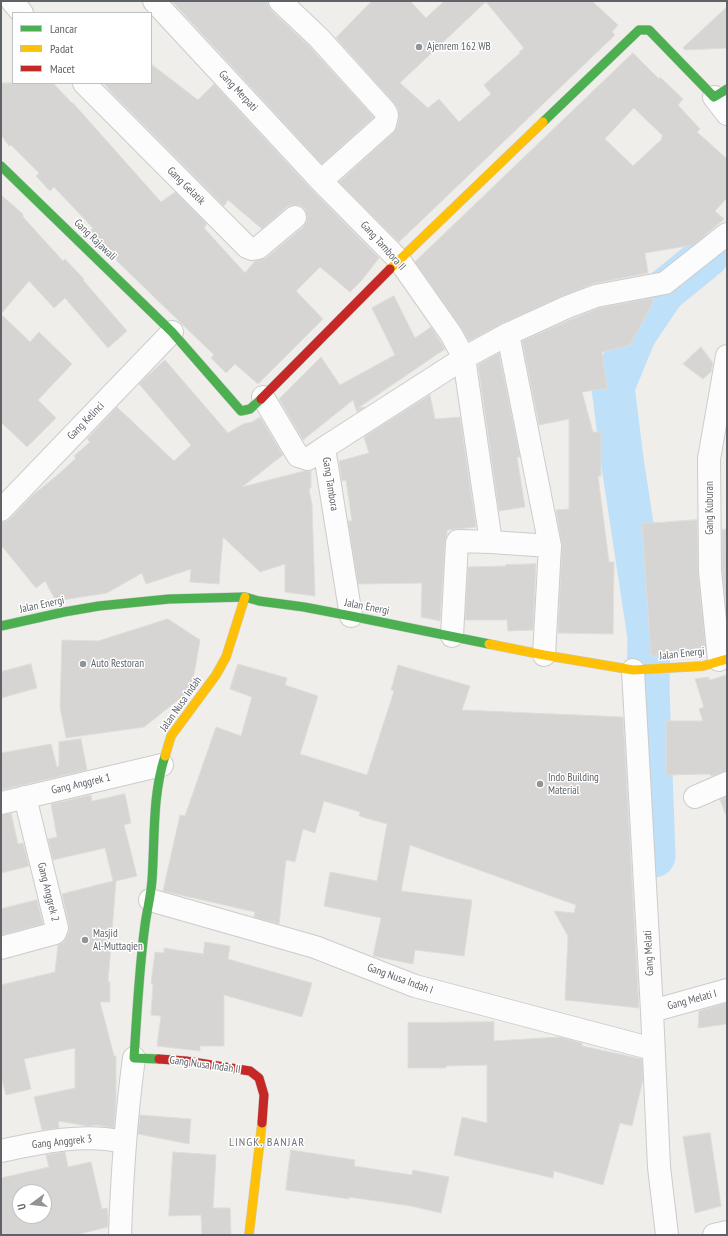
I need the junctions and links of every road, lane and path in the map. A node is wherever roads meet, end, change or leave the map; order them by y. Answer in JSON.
{"nodes":[{"id":1,"x":12,"y":1,"type":"edge"},
{"id":2,"x":154,"y":1,"type":"edge"},
{"id":3,"x":280,"y":1,"type":"edge"},
{"id":4,"x":21,"y":12,"type":"edge"},
{"id":5,"x":85,"y":84,"type":"edge"},
{"id":6,"x":720,"y":93,"type":"edge"},
{"id":7,"x":727,"y":114,"type":"edge"},
{"id":8,"x":1,"y":166,"type":"edge"},
{"id":9,"x":321,"y":181,"type":"junction"},
{"id":10,"x":295,"y":217,"type":"dead end"},
{"id":11,"x":727,"y":234,"type":"edge"},
{"id":12,"x":399,"y":260,"type":"junction"},
{"id":13,"x":172,"y":332,"type":"junction"},
{"id":14,"x":508,"y":334,"type":"junction"},
{"id":15,"x":727,"y":356,"type":"edge"},
{"id":16,"x":464,"y":358,"type":"junction"},
{"id":17,"x":263,"y":398,"type":"junction"},
{"id":18,"x":324,"y":448,"type":"junction"},
{"id":19,"x":1,"y":510,"type":"edge"},
{"id":20,"x":491,"y":542,"type":"junction"},
{"id":21,"x":550,"y":546,"type":"junction"},
{"id":22,"x":245,"y":597,"type":"junction"},
{"id":23,"x":351,"y":616,"type":"junction"},
{"id":24,"x":1,"y":626,"type":"edge"},
{"id":25,"x":452,"y":636,"type":"junction"},
{"id":26,"x":544,"y":655,"type":"junction"},
{"id":27,"x":723,"y":659,"type":"edge"},
{"id":28,"x":635,"y":670,"type":"junction"},
{"id":29,"x":162,"y":765,"type":"junction"},
{"id":30,"x":727,"y":783,"type":"edge"},
{"id":31,"x":25,"y":797,"type":"junction"},
{"id":32,"x":696,"y":798,"type":"dead end"},
{"id":33,"x":1,"y":803,"type":"edge"},
{"id":34,"x":150,"y":900,"type":"junction"},
{"id":35,"x":1,"y":948,"type":"edge"},
{"id":36,"x":727,"y":990,"type":"edge"},
{"id":37,"x":655,"y":1010,"type":"junction"},
{"id":38,"x":653,"y":1049,"type":"junction"},
{"id":39,"x":134,"y":1058,"type":"junction"},
{"id":40,"x":124,"y":1142,"type":"junction"},
{"id":41,"x":1,"y":1151,"type":"edge"},
{"id":42,"x":727,"y":1232,"type":"edge"},
{"id":43,"x":120,"y":1235,"type":"edge"},
{"id":44,"x":249,"y":1235,"type":"edge"},
{"id":45,"x":667,"y":1235,"type":"edge"},
{"id":46,"x":714,"y":1235,"type":"edge"}],
"edges":[{"from":1,"to":4,"type":"street"},
{"from":2,"to":9,"type":"street","name":"Gang Merpati"},
{"from":3,"to":9,"type":"street"},
{"from":5,"to":10,"type":"street","name":"Gang Gelatik"},
{"from":6,"to":7,"type":"street"},
{"from":6,"to":12,"type":"main road","name":"Gang Rajawali"},
{"from":8,"to":13,"type":"main road","name":"Gang Rajawali"},
{"from":9,"to":12,"type":"street","name":"Gang Tambora II"},
{"from":11,"to":14,"type":"street"},
{"from":12,"to":16,"type":"street","name":"Gang Tambora II"},
{"from":12,"to":17,"type":"main road","name":"Gang Rajawali"},
{"from":13,"to":17,"type":"main road","name":"Gang Rajawali"},
{"from":13,"to":19,"type":"street","name":"Gang Kelinci"},
{"from":14,"to":16,"type":"street"},
{"from":14,"to":21,"type":"street"},
{"from":15,"to":27,"type":"street","name":"Gang Kuburan"},
{"from":16,"to":18,"type":"street"},
{"from":16,"to":20,"type":"street"},
{"from":17,"to":18,"type":"street","name":"Gang Tambora"},
{"from":18,"to":23,"type":"street","name":"Gang Tambora"},
{"from":20,"to":21,"type":"street"},
{"from":20,"to":25,"type":"street"},
{"from":21,"to":26,"type":"street"},
{"from":22,"to":23,"type":"main road","name":"Jalan Energi"},
{"from":22,"to":24,"type":"main road","name":"Jalan Energi"},
{"from":22,"to":29,"type":"main road","name":"Jalan Nusa Indah"},
{"from":23,"to":25,"type":"main road","name":"Jalan Energi"},
{"from":25,"to":26,"type":"main road","name":"Jalan Energi"},
{"from":26,"to":28,"type":"main road","name":"Jalan Energi"},
{"from":27,"to":28,"type":"main road","name":"Jalan Energi"},
{"from":28,"to":37,"type":"street","name":"Gang Melati"},
{"from":29,"to":31,"type":"street","name":"Gang Anggrek 1"},
{"from":29,"to":34,"type":"main road","name":"Jalan Nusa Indah"},
{"from":30,"to":32,"type":"street"},
{"from":31,"to":33,"type":"street","name":"Gang Anggrek 1"},
{"from":31,"to":35,"type":"street","name":"Gang Anggrek 2"},
{"from":34,"to":38,"type":"street","name":"Gang Nusa Indah I"},
{"from":34,"to":39,"type":"main road"},
{"from":36,"to":37,"type":"street","name":"Gang Melati I"},
{"from":37,"to":38,"type":"street","name":"Gang Melati"},
{"from":38,"to":45,"type":"street","name":"Gang Melati"},
{"from":39,"to":40,"type":"street"},
{"from":39,"to":44,"type":"main road","name":"Gang Nusa Indah II"},
{"from":40,"to":41,"type":"street","name":"Gang Anggrek 3"},
{"from":40,"to":43,"type":"street"},
{"from":42,"to":46,"type":"street"}]}
